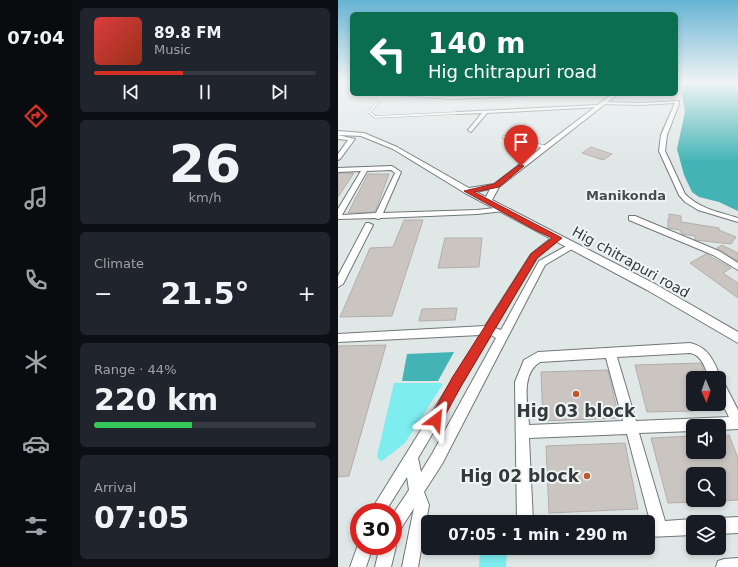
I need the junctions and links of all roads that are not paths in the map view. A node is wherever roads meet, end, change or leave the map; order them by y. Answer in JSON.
{"nodes":[{"id":1,"x":371,"y":109,"type":"edge"},
{"id":2,"x":537,"y":109,"type":"edge"},
{"id":3,"x":594,"y":109,"type":"edge"},
{"id":4,"x":675,"y":109,"type":"edge"},
{"id":5,"x":531,"y":110,"type":"joint"},
{"id":6,"x":485,"y":112,"type":"junction"},
{"id":7,"x":458,"y":113,"type":"joint"},
{"id":8,"x":471,"y":130,"type":"dead end"},
{"id":9,"x":338,"y":133,"type":"edge"},
{"id":10,"x":338,"y":137,"type":"edge"},
{"id":11,"x":504,"y":137,"type":"dead end"},
{"id":12,"x":545,"y":147,"type":"junction"},
{"id":13,"x":338,"y":158,"type":"edge"},
{"id":14,"x":365,"y":169,"type":"junction"},
{"id":15,"x":338,"y":170,"type":"edge"},
{"id":16,"x":496,"y":186,"type":"junction"},
{"id":17,"x":468,"y":191,"type":"junction"},
{"id":18,"x":488,"y":200,"type":"junction"},
{"id":19,"x":504,"y":209,"type":"junction"},
{"id":20,"x":338,"y":216,"type":"edge"},
{"id":21,"x":378,"y":217,"type":"junction"},
{"id":22,"x":632,"y":218,"type":"dead end"},
{"id":23,"x":738,"y":220,"type":"edge"},
{"id":24,"x":369,"y":225,"type":"dead end"},
{"id":25,"x":558,"y":238,"type":"junction"},
{"id":26,"x":573,"y":246,"type":"junction"},
{"id":27,"x":738,"y":267,"type":"edge"},
{"id":28,"x":338,"y":284,"type":"edge"},
{"id":29,"x":489,"y":330,"type":"junction"},
{"id":30,"x":503,"y":336,"type":"junction"},
{"id":31,"x":338,"y":338,"type":"edge"},
{"id":32,"x":738,"y":338,"type":"edge"},
{"id":33,"x":610,"y":352,"type":"junction"},
{"id":34,"x":712,"y":371,"type":"edge"},
{"id":35,"x":726,"y":399,"type":"edge"},
{"id":36,"x":738,"y":423,"type":"edge"},
{"id":37,"x":632,"y":427,"type":"junction"},
{"id":38,"x":522,"y":432,"type":"junction"},
{"id":39,"x":412,"y":459,"type":"junction"},
{"id":40,"x":416,"y":491,"type":"junction"},
{"id":41,"x":383,"y":503,"type":"edge"},
{"id":42,"x":402,"y":514,"type":"edge"},
{"id":43,"x":525,"y":515,"type":"edge"},
{"id":44,"x":651,"y":515,"type":"edge"},
{"id":45,"x":738,"y":525,"type":"edge"},
{"id":46,"x":726,"y":526,"type":"edge"},
{"id":47,"x":686,"y":527,"type":"edge"},
{"id":48,"x":655,"y":529,"type":"edge"},
{"id":49,"x":362,"y":555,"type":"edge"},
{"id":50,"x":386,"y":555,"type":"edge"},
{"id":51,"x":738,"y":566,"type":"edge"},
{"id":52,"x":358,"y":567,"type":"edge"},
{"id":53,"x":383,"y":567,"type":"edge"},
{"id":54,"x":410,"y":567,"type":"edge"},
{"id":55,"x":724,"y":567,"type":"edge"}],
"edges":[{"from":1,"to":7,"type":"lane"},
{"from":2,"to":5,"type":"street"},
{"from":3,"to":12,"type":"street"},
{"from":4,"to":23,"type":"street"},
{"from":5,"to":6,"type":"street"},
{"from":6,"to":7,"type":"street"},
{"from":6,"to":8,"type":"street"},
{"from":9,"to":17,"type":"street","name":"Hig chitrapuri road"},
{"from":10,"to":13,"type":"street"},
{"from":11,"to":12,"type":"lane"},
{"from":12,"to":16,"type":"street"},
{"from":14,"to":15,"type":"street"},
{"from":14,"to":20,"type":"street"},
{"from":14,"to":21,"type":"street"},
{"from":16,"to":17,"type":"street"},
{"from":16,"to":18,"type":"street"},
{"from":17,"to":18,"type":"street","name":"Hig chitrapuri road"},
{"from":18,"to":19,"type":"street","name":"Hig chitrapuri road"},
{"from":19,"to":21,"type":"street"},
{"from":19,"to":25,"type":"street","name":"Hig chitrapuri road"},
{"from":20,"to":21,"type":"street"},
{"from":22,"to":27,"type":"street"},
{"from":24,"to":28,"type":"street"},
{"from":25,"to":26,"type":"street","name":"Hig chitrapuri road"},
{"from":25,"to":29,"type":"street"},
{"from":26,"to":30,"type":"street"},
{"from":26,"to":32,"type":"street","name":"Hig chitrapuri road"},
{"from":29,"to":30,"type":"street"},
{"from":29,"to":31,"type":"street"},
{"from":29,"to":39,"type":"street"},
{"from":30,"to":40,"type":"street"},
{"from":33,"to":34,"type":"street"},
{"from":33,"to":37,"type":"street"},
{"from":33,"to":38,"type":"street"},
{"from":35,"to":36,"type":"street"},
{"from":36,"to":37,"type":"street"},
{"from":37,"to":38,"type":"street"},
{"from":37,"to":44,"type":"street"},
{"from":38,"to":43,"type":"street"},
{"from":39,"to":40,"type":"street"},
{"from":39,"to":41,"type":"street"},
{"from":40,"to":42,"type":"street"},
{"from":40,"to":54,"type":"street"},
{"from":45,"to":46,"type":"street"},
{"from":47,"to":48,"type":"street"},
{"from":49,"to":52,"type":"street"},
{"from":50,"to":53,"type":"street"},
{"from":51,"to":55,"type":"street"}]}
